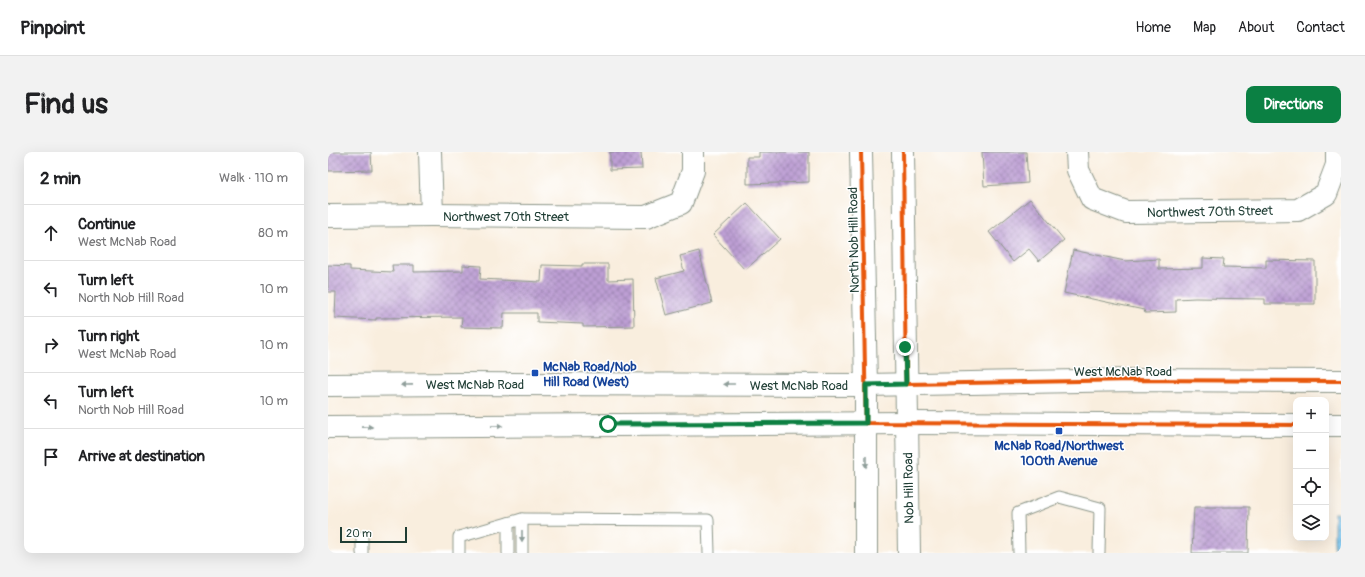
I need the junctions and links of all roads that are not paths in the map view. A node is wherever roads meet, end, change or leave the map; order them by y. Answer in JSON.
{"nodes":[{"id":1,"x":430,"y":152,"type":"edge"},
{"id":2,"x":693,"y":152,"type":"edge"},
{"id":3,"x":861,"y":152,"type":"edge"},
{"id":4,"x":903,"y":152,"type":"edge"},
{"id":5,"x":1077,"y":152,"type":"edge"},
{"id":6,"x":1337,"y":152,"type":"edge"},
{"id":7,"x":432,"y":215,"type":"junction"},
{"id":8,"x":328,"y":216,"type":"edge"},
{"id":9,"x":1341,"y":381,"type":"edge"},
{"id":10,"x":906,"y":384,"type":"junction"},
{"id":11,"x":866,"y":385,"type":"junction"},
{"id":12,"x":328,"y":386,"type":"edge"},
{"id":13,"x":866,"y":423,"type":"junction"},
{"id":14,"x":908,"y":423,"type":"junction"},
{"id":15,"x":1293,"y":425,"type":"edge"},
{"id":16,"x":1329,"y":425,"type":"edge"},
{"id":17,"x":1341,"y":425,"type":"edge"},
{"id":18,"x":328,"y":427,"type":"edge"},
{"id":19,"x":522,"y":519,"type":"junction"},
{"id":20,"x":508,"y":523,"type":"junction"},
{"id":21,"x":362,"y":537,"type":"dead end"},
{"id":22,"x":362,"y":553,"type":"edge"},
{"id":23,"x":459,"y":553,"type":"edge"},
{"id":24,"x":508,"y":553,"type":"edge"},
{"id":25,"x":522,"y":553,"type":"edge"},
{"id":26,"x":709,"y":553,"type":"edge"},
{"id":27,"x":866,"y":553,"type":"edge"},
{"id":28,"x":909,"y":553,"type":"edge"},
{"id":29,"x":1019,"y":553,"type":"edge"},
{"id":30,"x":1100,"y":553,"type":"edge"}],
"edges":[{"from":1,"to":7,"type":"main road"},
{"from":2,"to":7,"type":"main road","name":"Northwest 70th Street"},
{"from":3,"to":11,"type":"main road","name":"North Nob Hill Road"},
{"from":4,"to":10,"type":"main road"},
{"from":5,"to":6,"type":"main road","name":"Northwest 70th Street"},
{"from":7,"to":8,"type":"main road","name":"Northwest 70th Street"},
{"from":9,"to":10,"type":"main road","name":"West McNab Road"},
{"from":10,"to":11,"type":"main road","name":"West McNab Road"},
{"from":10,"to":14,"type":"main road","name":"Nob Hill Road"},
{"from":11,"to":12,"type":"main road","name":"West McNab Road","one_way":true},
{"from":11,"to":13,"type":"main road","name":"North Nob Hill Road"},
{"from":13,"to":14,"type":"main road"},
{"from":18,"to":13,"type":"main road","one_way":true},
{"from":13,"to":27,"type":"main road","one_way":true},
{"from":14,"to":15,"type":"main road"},
{"from":14,"to":28,"type":"main road","name":"Nob Hill Road"},
{"from":16,"to":17,"type":"main road"},
{"from":19,"to":20,"type":"lane"},
{"from":19,"to":25,"type":"lane","one_way":true},
{"from":19,"to":26,"type":"lane"},
{"from":20,"to":23,"type":"lane"},
{"from":20,"to":24,"type":"lane"},
{"from":21,"to":22,"type":"lane"},
{"from":29,"to":30,"type":"lane"}]}
